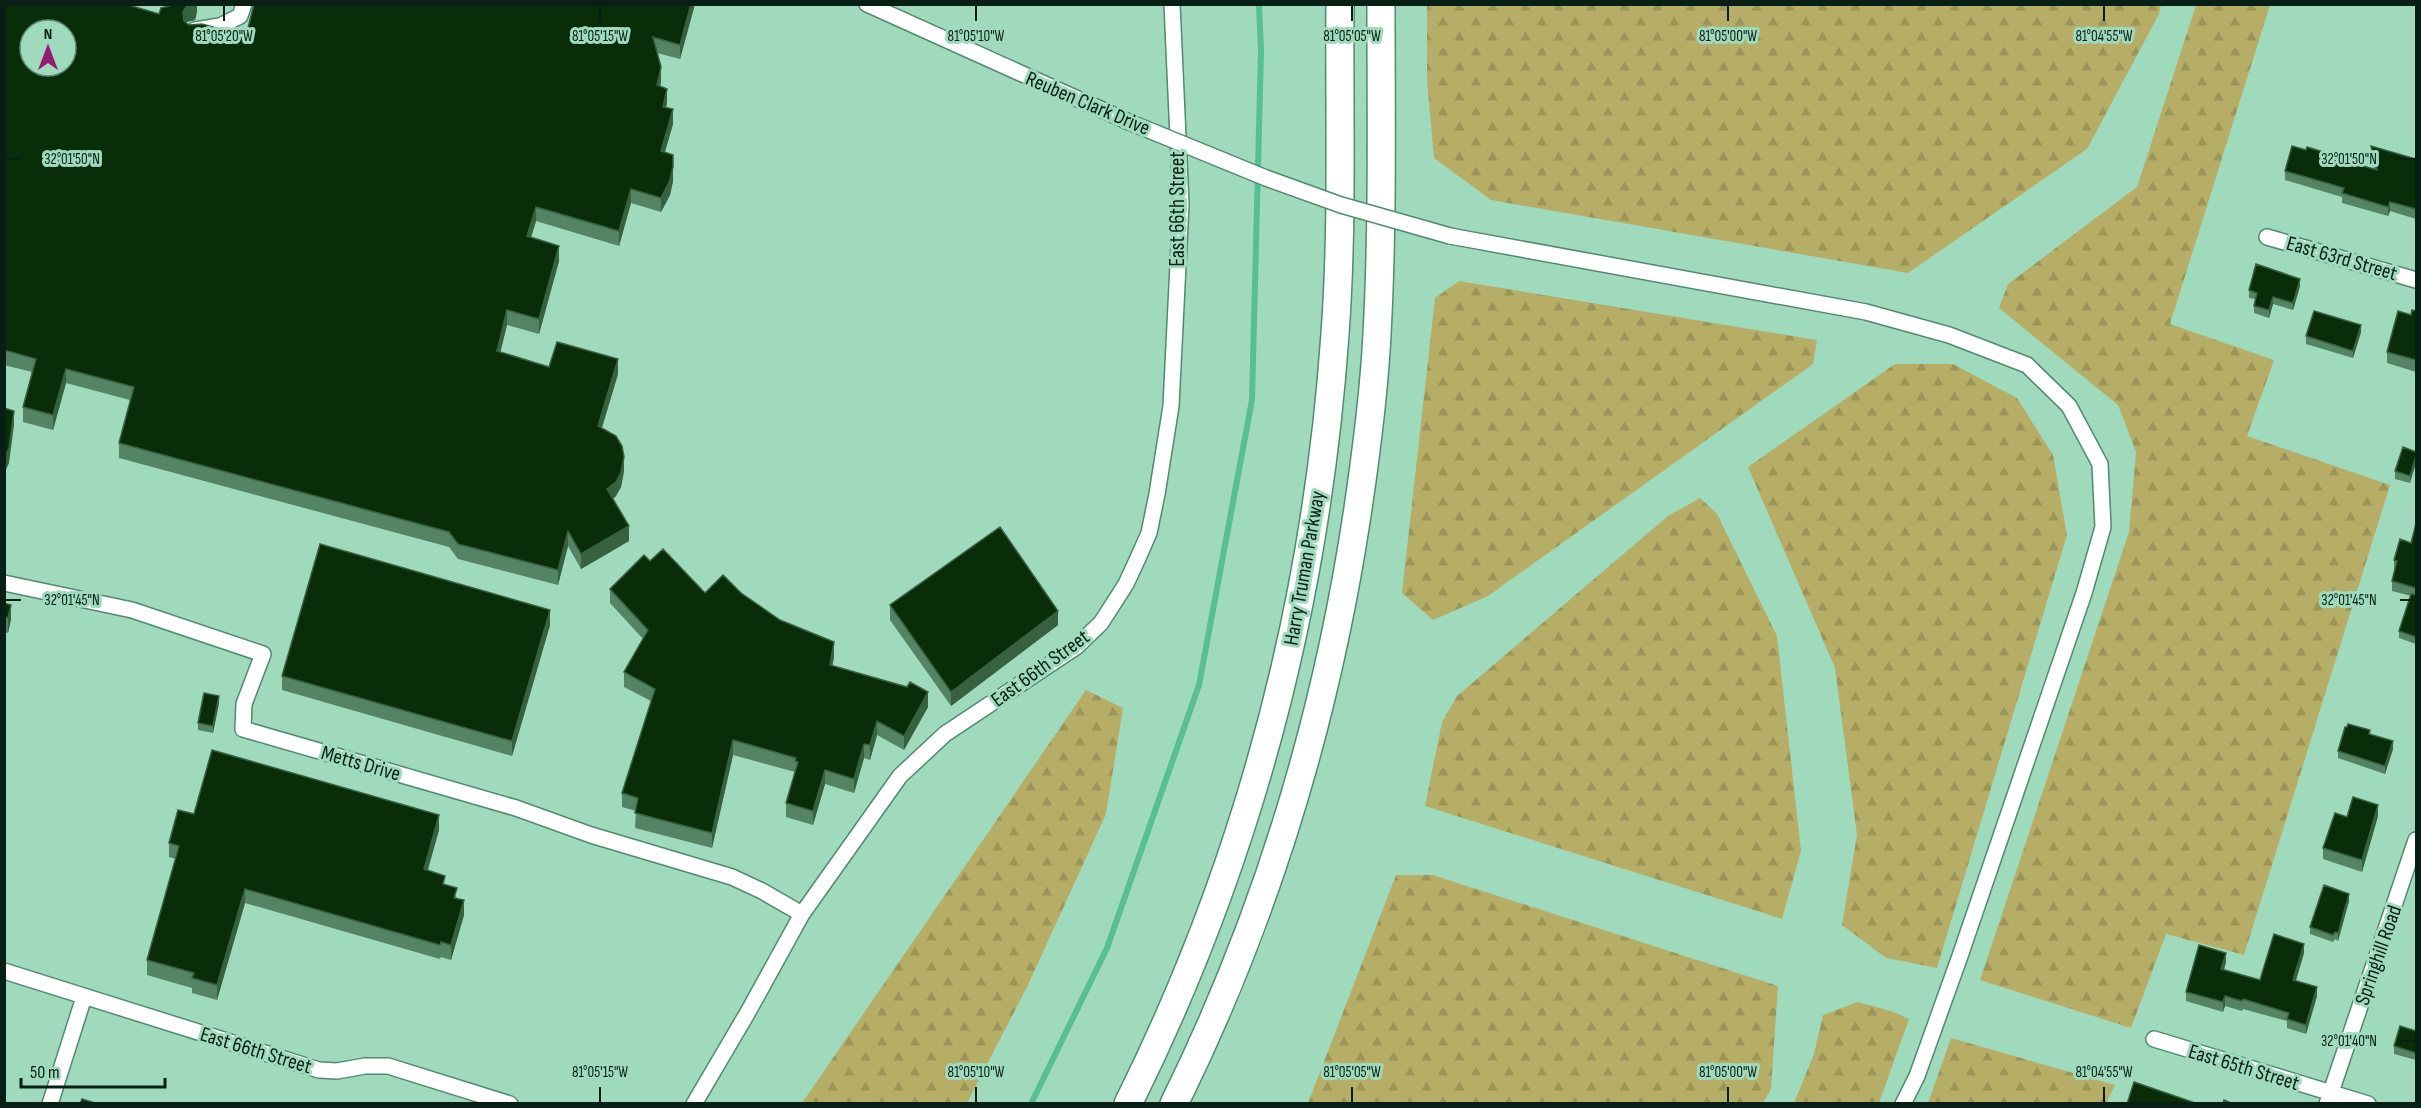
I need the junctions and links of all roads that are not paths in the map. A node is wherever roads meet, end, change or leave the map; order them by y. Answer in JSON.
{"nodes":[{"id":1,"x":244,"y":4,"type":"edge"},
{"id":2,"x":867,"y":4,"type":"edge"},
{"id":3,"x":1172,"y":4,"type":"edge"},
{"id":4,"x":1340,"y":4,"type":"edge"},
{"id":5,"x":1381,"y":4,"type":"edge"},
{"id":6,"x":192,"y":30,"type":"edge"},
{"id":7,"x":2267,"y":237,"type":"dead end"},
{"id":8,"x":2416,"y":280,"type":"edge"},
{"id":9,"x":4,"y":583,"type":"edge"},
{"id":10,"x":2416,"y":840,"type":"edge"},
{"id":11,"x":1264,"y":890,"type":"junction"},
{"id":12,"x":802,"y":914,"type":"junction"},
{"id":13,"x":4,"y":971,"type":"edge"},
{"id":14,"x":84,"y":997,"type":"junction"},
{"id":15,"x":2154,"y":1039,"type":"dead end"},
{"id":16,"x":2329,"y":1098,"type":"edge"},
{"id":17,"x":50,"y":1104,"type":"edge"},
{"id":18,"x":510,"y":1104,"type":"edge"},
{"id":19,"x":693,"y":1104,"type":"edge"},
{"id":20,"x":1128,"y":1104,"type":"edge"},
{"id":21,"x":1174,"y":1104,"type":"edge"},
{"id":22,"x":1188,"y":1104,"type":"edge"},
{"id":23,"x":1903,"y":1104,"type":"edge"},
{"id":24,"x":2368,"y":1104,"type":"edge"}],
"edges":[{"from":1,"to":6,"type":"street"},
{"from":2,"to":23,"type":"street","name":"Reuben Clark Drive","bridge":true},
{"from":3,"to":12,"type":"street","name":"East 66th Street"},
{"from":4,"to":20,"type":"highway","name":"Harry Truman Parkway"},
{"from":5,"to":11,"type":"highway","name":"Harry Truman Parkway"},
{"from":7,"to":8,"type":"street","name":"East 63rd Street"},
{"from":9,"to":12,"type":"street","name":"Metts Drive"},
{"from":10,"to":16,"type":"street","name":"Springhill Road"},
{"from":11,"to":21,"type":"highway","name":"Harry Truman Parkway"},
{"from":11,"to":22,"type":"highway"},
{"from":12,"to":19,"type":"street","name":"East 66th Street"},
{"from":13,"to":14,"type":"street","name":"East 66th Street"},
{"from":14,"to":17,"type":"street"},
{"from":14,"to":18,"type":"street","name":"East 66th Street"},
{"from":15,"to":16,"type":"street","name":"East 65th Street"},
{"from":16,"to":24,"type":"street","name":"East 65th Street"}]}
